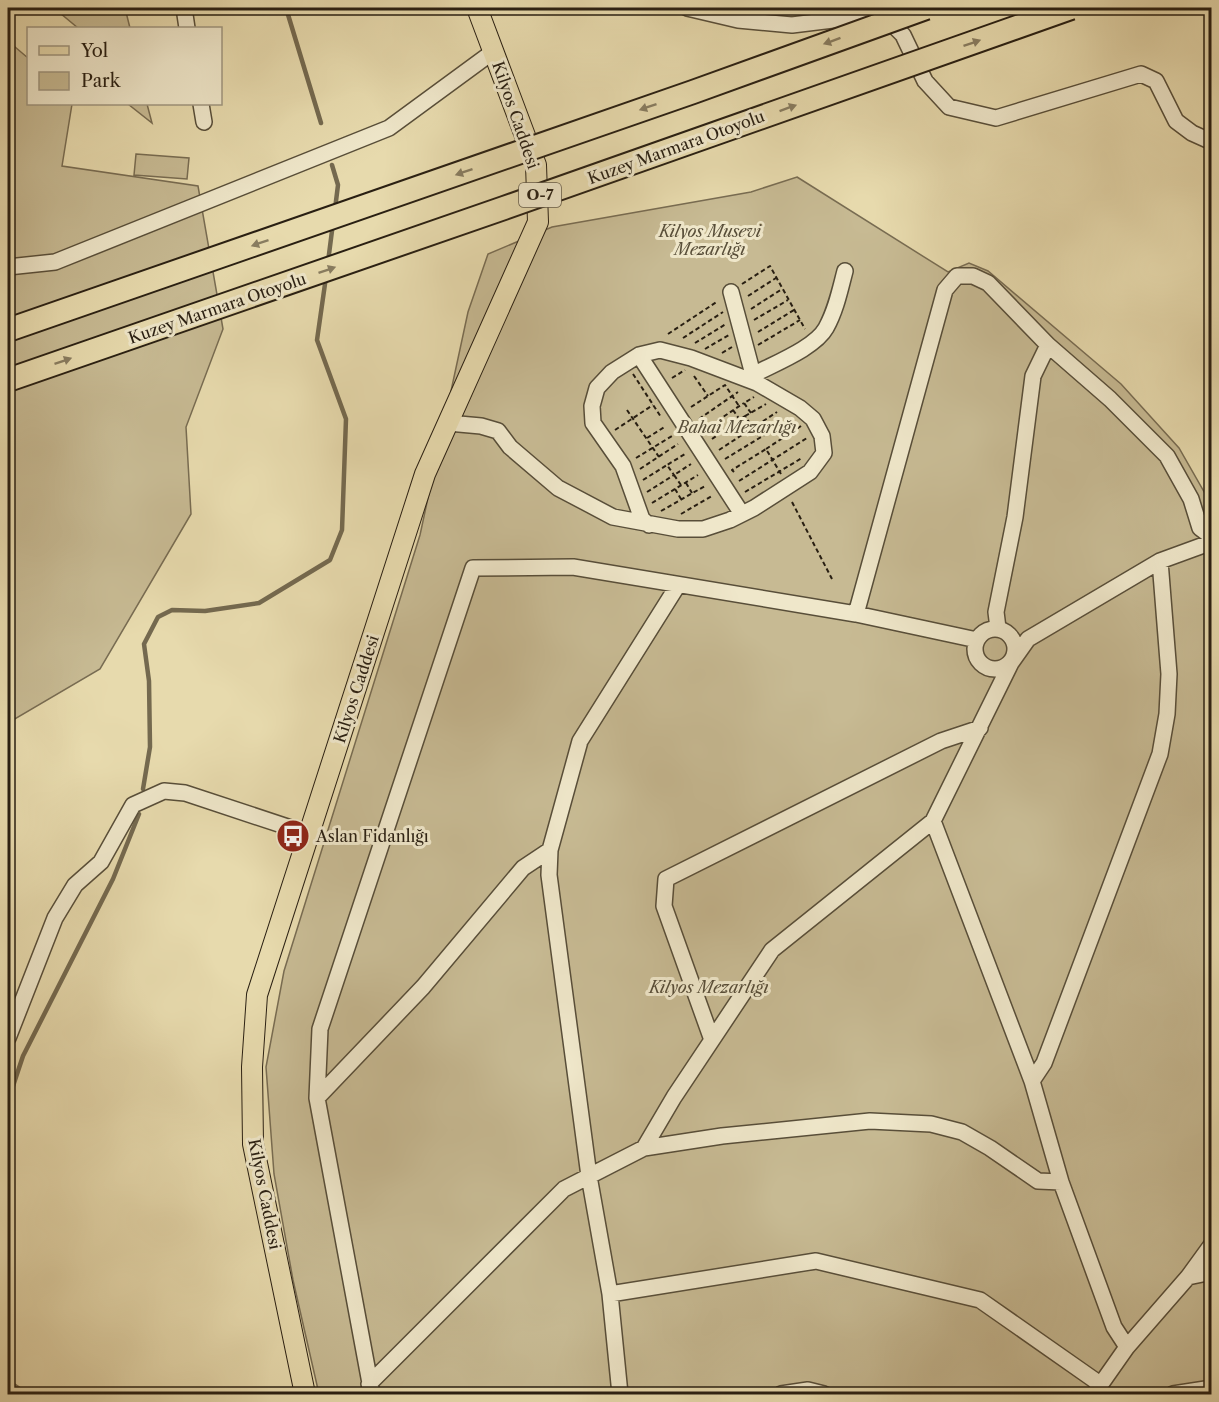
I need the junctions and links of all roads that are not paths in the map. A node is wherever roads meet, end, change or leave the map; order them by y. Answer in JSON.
{"nodes":[{"id":1,"x":184,"y":8,"type":"edge"},
{"id":2,"x":477,"y":8,"type":"edge"},
{"id":3,"x":687,"y":8,"type":"edge"},
{"id":4,"x":926,"y":8,"type":"edge"},
{"id":5,"x":1071,"y":8,"type":"edge"},
{"id":6,"x":187,"y":27,"type":"edge"},
{"id":7,"x":494,"y":51,"type":"junction"},
{"id":8,"x":201,"y":105,"type":"edge"},
{"id":9,"x":204,"y":122,"type":"dead end"},
{"id":10,"x":1212,"y":142,"type":"edge"},
{"id":11,"x":8,"y":267,"type":"edge"},
{"id":12,"x":845,"y":270,"type":"dead end"},
{"id":13,"x":731,"y":292,"type":"road end"},
{"id":14,"x":8,"y":330,"type":"edge"},
{"id":15,"x":1048,"y":345,"type":"junction"},
{"id":16,"x":639,"y":355,"type":"junction"},
{"id":17,"x":8,"y":380,"type":"edge"},
{"id":18,"x":781,"y":399,"type":"junction"},
{"id":19,"x":448,"y":423,"type":"junction"},
{"id":20,"x":642,"y":500,"type":"junction"},
{"id":21,"x":748,"y":511,"type":"junction"},
{"id":22,"x":613,"y":518,"type":"junction"},
{"id":23,"x":651,"y":524,"type":"junction"},
{"id":24,"x":1212,"y":537,"type":"edge"},
{"id":25,"x":1212,"y":542,"type":"edge"},
{"id":26,"x":1160,"y":561,"type":"junction"},
{"id":27,"x":678,"y":585,"type":"junction"},
{"id":28,"x":856,"y":614,"type":"junction"},
{"id":29,"x":998,"y":628,"type":"junction"},
{"id":30,"x":977,"y":640,"type":"junction"},
{"id":31,"x":1011,"y":663,"type":"junction"},
{"id":32,"x":980,"y":728,"type":"junction"},
{"id":33,"x":933,"y":821,"type":"junction"},
{"id":34,"x":309,"y":834,"type":"junction"},
{"id":35,"x":550,"y":850,"type":"junction"},
{"id":36,"x":8,"y":1038,"type":"edge"},
{"id":37,"x":712,"y":1040,"type":"junction"},
{"id":38,"x":1032,"y":1081,"type":"junction"},
{"id":39,"x":317,"y":1098,"type":"junction"},
{"id":40,"x":644,"y":1148,"type":"junction"},
{"id":41,"x":589,"y":1176,"type":"junction"},
{"id":42,"x":1061,"y":1182,"type":"junction"},
{"id":43,"x":1212,"y":1244,"type":"edge"},
{"id":44,"x":1212,"y":1272,"type":"edge"},
{"id":45,"x":1188,"y":1276,"type":"junction"},
{"id":46,"x":610,"y":1294,"type":"junction"},
{"id":47,"x":1127,"y":1347,"type":"junction"},
{"id":48,"x":1212,"y":1388,"type":"edge"},
{"id":49,"x":370,"y":1389,"type":"edge"},
{"id":50,"x":1097,"y":1389,"type":"edge"},
{"id":51,"x":305,"y":1395,"type":"edge"},
{"id":52,"x":620,"y":1395,"type":"edge"},
{"id":53,"x":781,"y":1395,"type":"edge"},
{"id":54,"x":824,"y":1395,"type":"edge"},
{"id":55,"x":1173,"y":1395,"type":"edge"}],
"edges":[{"from":1,"to":6,"type":"street"},
{"from":2,"to":7,"type":"main road","name":"Kilyos Caddesi"},
{"from":3,"to":10,"type":"street"},
{"from":4,"to":14,"type":"highway","one_way":true,"bridge":true},
{"from":17,"to":5,"type":"highway","name":"Kuzey Marmara Otoyolu","number":"O-7","one_way":true,"bridge":true},
{"from":7,"to":11,"type":"street"},
{"from":7,"to":19,"type":"main road","name":"Kilyos Caddesi"},
{"from":8,"to":9,"type":"street"},
{"from":12,"to":18,"type":"street"},
{"from":13,"to":18,"type":"street"},
{"from":15,"to":24,"type":"street"},
{"from":15,"to":28,"type":"street"},
{"from":15,"to":29,"type":"street"},
{"from":16,"to":18,"type":"street"},
{"from":16,"to":20,"type":"street"},
{"from":16,"to":21,"type":"street"},
{"from":18,"to":21,"type":"street"},
{"from":19,"to":22,"type":"street"},
{"from":19,"to":34,"type":"main road","name":"Kilyos Caddesi"},
{"from":20,"to":22,"type":"street"},
{"from":20,"to":23,"type":"street"},
{"from":21,"to":23,"type":"street"},
{"from":22,"to":23,"type":"street"},
{"from":25,"to":26,"type":"street"},
{"from":26,"to":31,"type":"street"},
{"from":26,"to":38,"type":"street"},
{"from":27,"to":28,"type":"street"},
{"from":27,"to":35,"type":"street"},
{"from":27,"to":39,"type":"street"},
{"from":28,"to":30,"type":"street"},
{"from":29,"to":30,"type":"street"},
{"from":29,"to":31,"type":"street"},
{"from":30,"to":31,"type":"street"},
{"from":31,"to":32,"type":"street"},
{"from":32,"to":33,"type":"street"},
{"from":32,"to":37,"type":"street"},
{"from":33,"to":37,"type":"street"},
{"from":33,"to":38,"type":"street"},
{"from":34,"to":36,"type":"street"},
{"from":34,"to":51,"type":"main road","name":"Kilyos Caddesi"},
{"from":35,"to":39,"type":"street"},
{"from":35,"to":41,"type":"street"},
{"from":37,"to":40,"type":"street"},
{"from":38,"to":42,"type":"street"},
{"from":39,"to":49,"type":"street"},
{"from":40,"to":41,"type":"street"},
{"from":40,"to":42,"type":"street"},
{"from":41,"to":46,"type":"street"},
{"from":41,"to":49,"type":"street"},
{"from":42,"to":47,"type":"street"},
{"from":43,"to":45,"type":"street"},
{"from":44,"to":45,"type":"street"},
{"from":45,"to":47,"type":"street"},
{"from":46,"to":50,"type":"street"},
{"from":46,"to":52,"type":"street"},
{"from":47,"to":50,"type":"street"},
{"from":48,"to":55,"type":"street"},
{"from":53,"to":54,"type":"street"}]}
